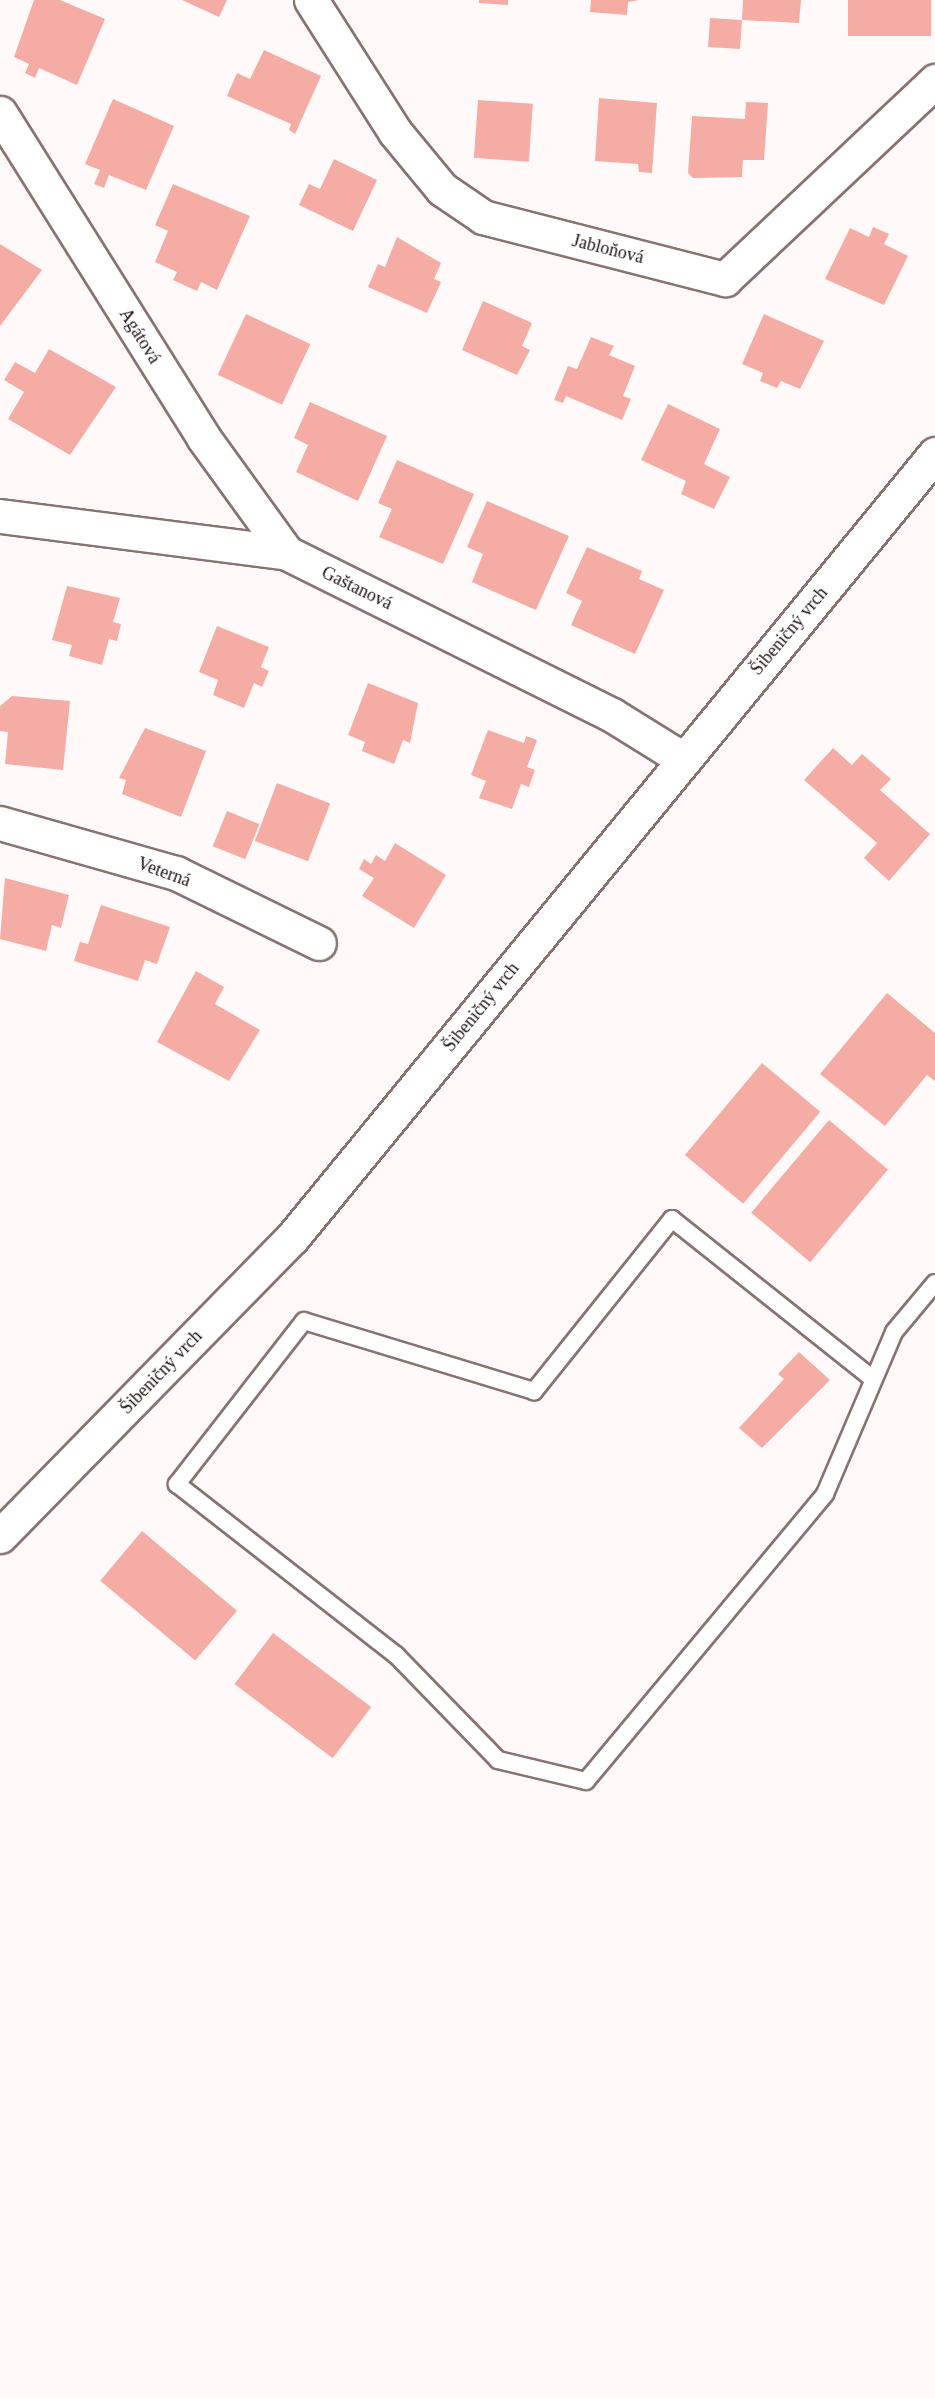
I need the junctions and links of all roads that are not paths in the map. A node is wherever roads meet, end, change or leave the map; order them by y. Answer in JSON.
{"nodes":[{"id":1,"x":311,"y":0,"type":"edge"},
{"id":2,"x":935,"y":81,"type":"edge"},
{"id":3,"x":4,"y":126,"type":"edge"},
{"id":4,"x":935,"y":454,"type":"edge"},
{"id":5,"x":0,"y":516,"type":"edge"},
{"id":6,"x":287,"y":553,"type":"junction"},
{"id":7,"x":683,"y":759,"type":"junction"},
{"id":8,"x":0,"y":823,"type":"edge"},
{"id":9,"x":319,"y":943,"type":"dead end"},
{"id":10,"x":935,"y":1283,"type":"edge"},
{"id":11,"x":873,"y":1379,"type":"junction"},
{"id":12,"x":0,"y":1536,"type":"edge"}],
"edges":[{"from":1,"to":2,"type":"street","name":"Jabloňová"},
{"from":3,"to":6,"type":"street","name":"Agátová"},
{"from":4,"to":7,"type":"street","name":"Šibeničný vrch"},
{"from":5,"to":6,"type":"street","name":"Gaštanová"},
{"from":6,"to":7,"type":"street","name":"Gaštanová"},
{"from":7,"to":12,"type":"street","name":"Šibeničný vrch"},
{"from":8,"to":9,"type":"street","name":"Veterná"},
{"from":10,"to":11,"type":"lane"},
{"from":11,"to":11,"type":"lane"}]}
